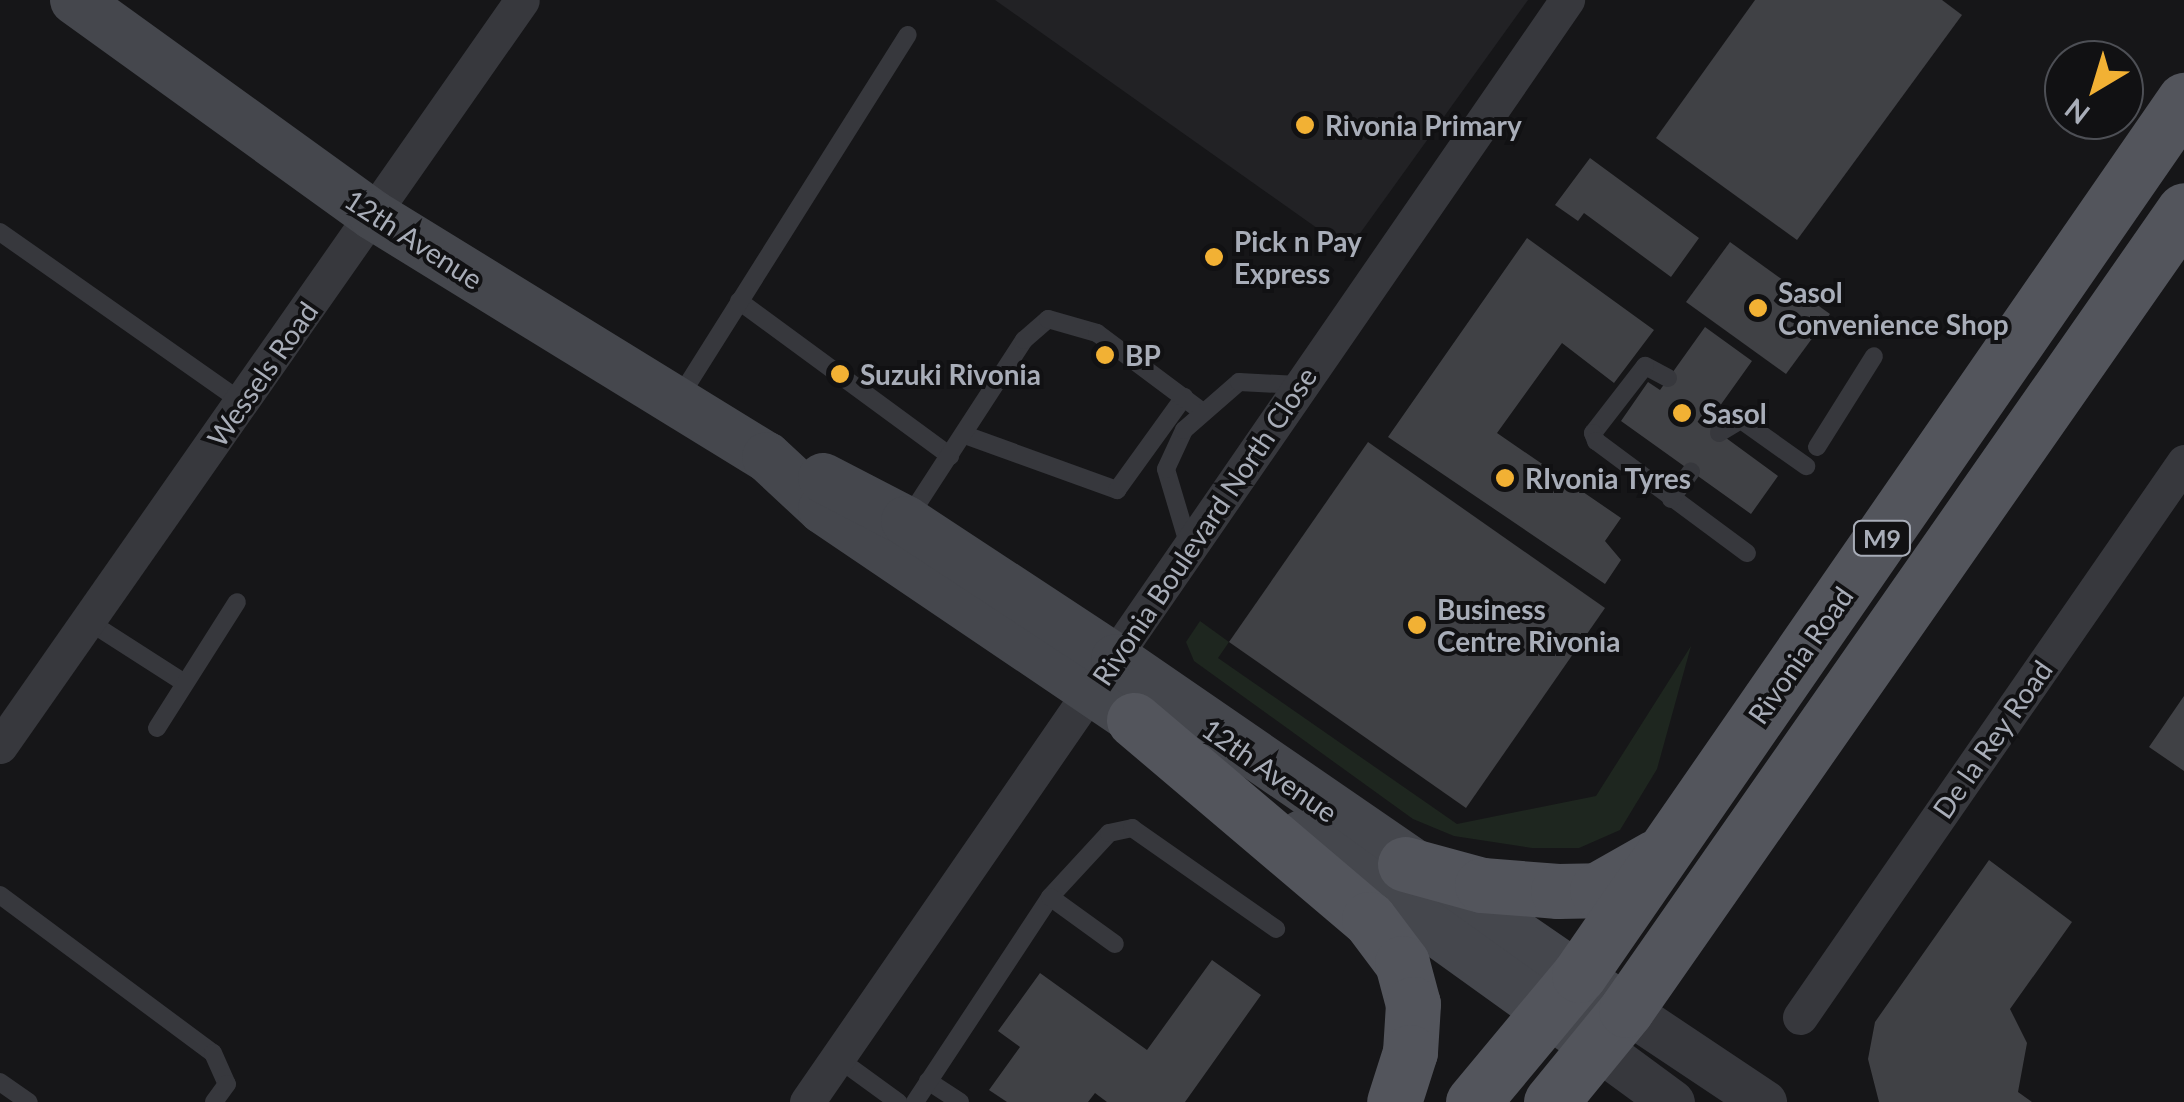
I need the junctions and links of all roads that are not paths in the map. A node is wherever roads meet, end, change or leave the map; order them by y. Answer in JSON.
{"nodes":[{"id":1,"x":75,"y":0,"type":"edge"},
{"id":2,"x":522,"y":0,"type":"edge"},
{"id":3,"x":1567,"y":0,"type":"edge"},
{"id":4,"x":908,"y":35,"type":"dead end"},
{"id":5,"x":2184,"y":100,"type":"edge"},
{"id":6,"x":2184,"y":210,"type":"edge"},
{"id":7,"x":373,"y":215,"type":"junction"},
{"id":8,"x":0,"y":232,"type":"edge"},
{"id":9,"x":739,"y":301,"type":"junction"},
{"id":10,"x":1874,"y":356,"type":"dead end"},
{"id":11,"x":1668,"y":378,"type":"dead end"},
{"id":12,"x":1298,"y":385,"type":"junction"},
{"id":13,"x":1184,"y":397,"type":"junction"},
{"id":14,"x":242,"y":402,"type":"junction"},
{"id":15,"x":676,"y":402,"type":"junction"},
{"id":16,"x":1200,"y":410,"type":"junction"},
{"id":17,"x":1721,"y":422,"type":"dead end"},
{"id":18,"x":965,"y":435,"type":"junction"},
{"id":19,"x":1818,"y":447,"type":"dead end"},
{"id":20,"x":950,"y":456,"type":"junction"},
{"id":21,"x":767,"y":458,"type":"junction"},
{"id":22,"x":2184,"y":462,"type":"edge"},
{"id":23,"x":1806,"y":466,"type":"dead end"},
{"id":24,"x":1691,"y":471,"type":"dead end"},
{"id":25,"x":1672,"y":498,"type":"junction"},
{"id":26,"x":906,"y":521,"type":"junction"},
{"id":27,"x":1188,"y":544,"type":"junction"},
{"id":28,"x":1747,"y":553,"type":"dead end"},
{"id":29,"x":236,"y":602,"type":"dead end"},
{"id":30,"x":88,"y":622,"type":"junction"},
{"id":31,"x":182,"y":682,"type":"junction"},
{"id":32,"x":1114,"y":690,"type":"junction"},
{"id":33,"x":157,"y":728,"type":"dead end"},
{"id":34,"x":0,"y":746,"type":"edge"},
{"id":35,"x":1670,"y":845,"type":"junction"},
{"id":36,"x":1406,"y":864,"type":"junction"},
{"id":37,"x":0,"y":895,"type":"edge"},
{"id":38,"x":1050,"y":896,"type":"junction"},
{"id":39,"x":1276,"y":929,"type":"dead end"},
{"id":40,"x":1115,"y":944,"type":"dead end"},
{"id":41,"x":1564,"y":994,"type":"junction"},
{"id":42,"x":1800,"y":1017,"type":"dead end"},
{"id":43,"x":1611,"y":1028,"type":"junction"},
{"id":44,"x":836,"y":1057,"type":"junction"},
{"id":45,"x":928,"y":1081,"type":"junction"},
{"id":46,"x":0,"y":1082,"type":"edge"},
{"id":47,"x":1754,"y":1099,"type":"edge"},
{"id":48,"x":28,"y":1102,"type":"edge"},
{"id":49,"x":214,"y":1102,"type":"edge"},
{"id":50,"x":807,"y":1102,"type":"edge"},
{"id":51,"x":898,"y":1102,"type":"edge"},
{"id":52,"x":915,"y":1102,"type":"edge"},
{"id":53,"x":960,"y":1102,"type":"edge"},
{"id":54,"x":1394,"y":1102,"type":"edge"},
{"id":55,"x":1473,"y":1102,"type":"edge"},
{"id":56,"x":1551,"y":1102,"type":"edge"},
{"id":57,"x":1672,"y":1102,"type":"edge"}],
"edges":[{"from":1,"to":7,"type":"main road","name":"12th Avenue"},
{"from":2,"to":7,"type":"street","name":"Wessels Road"},
{"from":3,"to":12,"type":"street","name":"Rivonia Boulevard North Close"},
{"from":4,"to":9,"type":"lane"},
{"from":5,"to":35,"type":"main road","name":"Rivonia Road","number":"M9"},
{"from":6,"to":43,"type":"main road","number":"M9"},
{"from":7,"to":14,"type":"street","name":"Wessels Road"},
{"from":7,"to":15,"type":"main road","name":"12th Avenue"},
{"from":8,"to":14,"type":"lane"},
{"from":9,"to":15,"type":"lane"},
{"from":9,"to":20,"type":"lane"},
{"from":10,"to":19,"type":"lane"},
{"from":11,"to":25,"type":"lane"},
{"from":12,"to":16,"type":"lane"},
{"from":12,"to":27,"type":"street","name":"Rivonia Boulevard North Close"},
{"from":13,"to":16,"type":"lane"},
{"from":13,"to":18,"type":"lane"},
{"from":13,"to":18,"type":"lane"},
{"from":14,"to":30,"type":"street","name":"Wessels Road"},
{"from":15,"to":21,"type":"main road","name":"12th Avenue"},
{"from":16,"to":27,"type":"lane"},
{"from":17,"to":23,"type":"lane"},
{"from":18,"to":20,"type":"lane"},
{"from":20,"to":26,"type":"lane"},
{"from":21,"to":26,"type":"main road","name":"12th Avenue"},
{"from":21,"to":32,"type":"main road","name":"12th Avenue"},
{"from":22,"to":42,"type":"street","name":"De la Rey Road"},
{"from":24,"to":25,"type":"lane"},
{"from":25,"to":28,"type":"lane"},
{"from":26,"to":32,"type":"main road","name":"12th Avenue"},
{"from":27,"to":32,"type":"street","name":"Rivonia Boulevard North Close"},
{"from":29,"to":31,"type":"lane"},
{"from":30,"to":31,"type":"lane"},
{"from":30,"to":34,"type":"street","name":"Wessels Road"},
{"from":31,"to":33,"type":"lane"},
{"from":32,"to":36,"type":"main road","name":"12th Avenue"},
{"from":32,"to":41,"type":"main road","name":"12th Avenue"},
{"from":32,"to":44,"type":"street","name":"Rivonia Boulevard North Close"},
{"from":32,"to":54,"type":"main road"},
{"from":35,"to":36,"type":"main road"},
{"from":35,"to":41,"type":"main road","name":"Rivonia Road","number":"M9"},
{"from":36,"to":41,"type":"main road","name":"12th Avenue"},
{"from":37,"to":49,"type":"lane"},
{"from":38,"to":39,"type":"lane"},
{"from":38,"to":40,"type":"lane"},
{"from":38,"to":45,"type":"lane"},
{"from":41,"to":43,"type":"main road","name":"12th Avenue"},
{"from":41,"to":55,"type":"main road","name":"Rivonia Road","number":"M9"},
{"from":43,"to":47,"type":"street","name":"12th Avenue"},
{"from":43,"to":56,"type":"main road","number":"M9"},
{"from":43,"to":57,"type":"street","name":"12th Avenue"},
{"from":44,"to":50,"type":"street","name":"Rivonia Boulevard North Close"},
{"from":44,"to":51,"type":"lane"},
{"from":45,"to":52,"type":"lane"},
{"from":45,"to":53,"type":"lane"},
{"from":46,"to":48,"type":"lane"}]}
